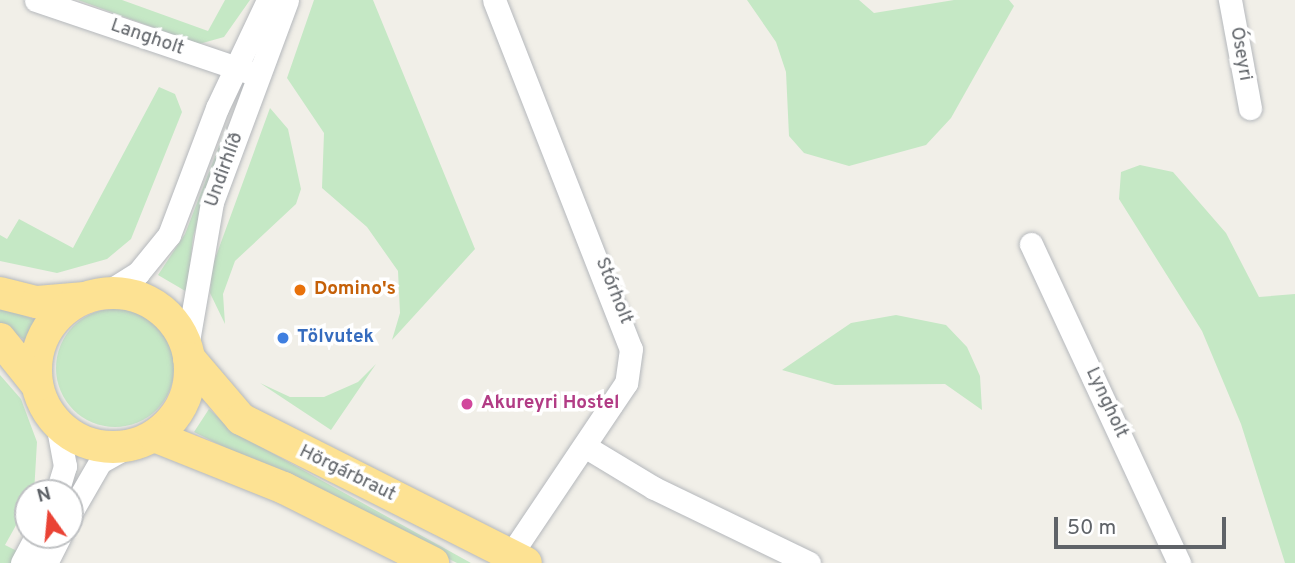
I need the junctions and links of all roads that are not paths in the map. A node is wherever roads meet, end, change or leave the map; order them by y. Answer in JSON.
{"nodes":[{"id":1,"x":36,"y":0,"type":"edge"},
{"id":2,"x":268,"y":0,"type":"edge"},
{"id":3,"x":287,"y":0,"type":"edge"},
{"id":4,"x":494,"y":0,"type":"edge"},
{"id":5,"x":1230,"y":0,"type":"edge"},
{"id":6,"x":235,"y":68,"type":"junction"},
{"id":7,"x":259,"y":75,"type":"junction"},
{"id":8,"x":1250,"y":108,"type":"dead end"},
{"id":9,"x":1031,"y":244,"type":"dead end"},
{"id":10,"x":0,"y":293,"type":"edge"},
{"id":11,"x":96,"y":295,"type":"junction"},
{"id":12,"x":0,"y":339,"type":"edge"},
{"id":13,"x":188,"y":352,"type":"junction"},
{"id":14,"x":37,"y":385,"type":"junction"},
{"id":15,"x":57,"y":423,"type":"junction"},
{"id":16,"x":141,"y":441,"type":"junction"},
{"id":17,"x":586,"y":447,"type":"junction"},
{"id":18,"x":61,"y":479,"type":"edge"},
{"id":19,"x":84,"y":490,"type":"edge"},
{"id":20,"x":514,"y":561,"type":"edge"},
{"id":21,"x":433,"y":563,"type":"edge"},
{"id":22,"x":809,"y":563,"type":"edge"},
{"id":23,"x":1179,"y":563,"type":"edge"}],
"edges":[{"from":1,"to":6,"type":"street","name":"Langholt"},
{"from":2,"to":6,"type":"street","name":"Undirhlíð"},
{"from":3,"to":7,"type":"street","name":"Undirhlíð"},
{"from":4,"to":17,"type":"street","name":"Stórholt"},
{"from":5,"to":8,"type":"street","name":"Óseyri"},
{"from":6,"to":7,"type":"street","name":"Langholt"},
{"from":6,"to":11,"type":"street","name":"Undirhlíð"},
{"from":7,"to":13,"type":"street","name":"Undirhlíð"},
{"from":9,"to":23,"type":"street","name":"Lyngholt"},
{"from":10,"to":11,"type":"highway","name":"Hörgárbraut"},
{"from":11,"to":13,"type":"highway","name":"Hörgárbraut"},
{"from":11,"to":14,"type":"highway"},
{"from":12,"to":14,"type":"highway","name":"Hörgárbraut"},
{"from":13,"to":16,"type":"highway"},
{"from":13,"to":20,"type":"highway","name":"Hörgárbraut"},
{"from":14,"to":15,"type":"highway","name":"Hörgárbraut"},
{"from":15,"to":16,"type":"highway","name":"Hörgárbraut"},
{"from":15,"to":18,"type":"street"},
{"from":16,"to":19,"type":"street"},
{"from":16,"to":21,"type":"highway","name":"Hörgárbraut"},
{"from":17,"to":20,"type":"street","name":"Stórholt"},
{"from":17,"to":22,"type":"street"}]}
